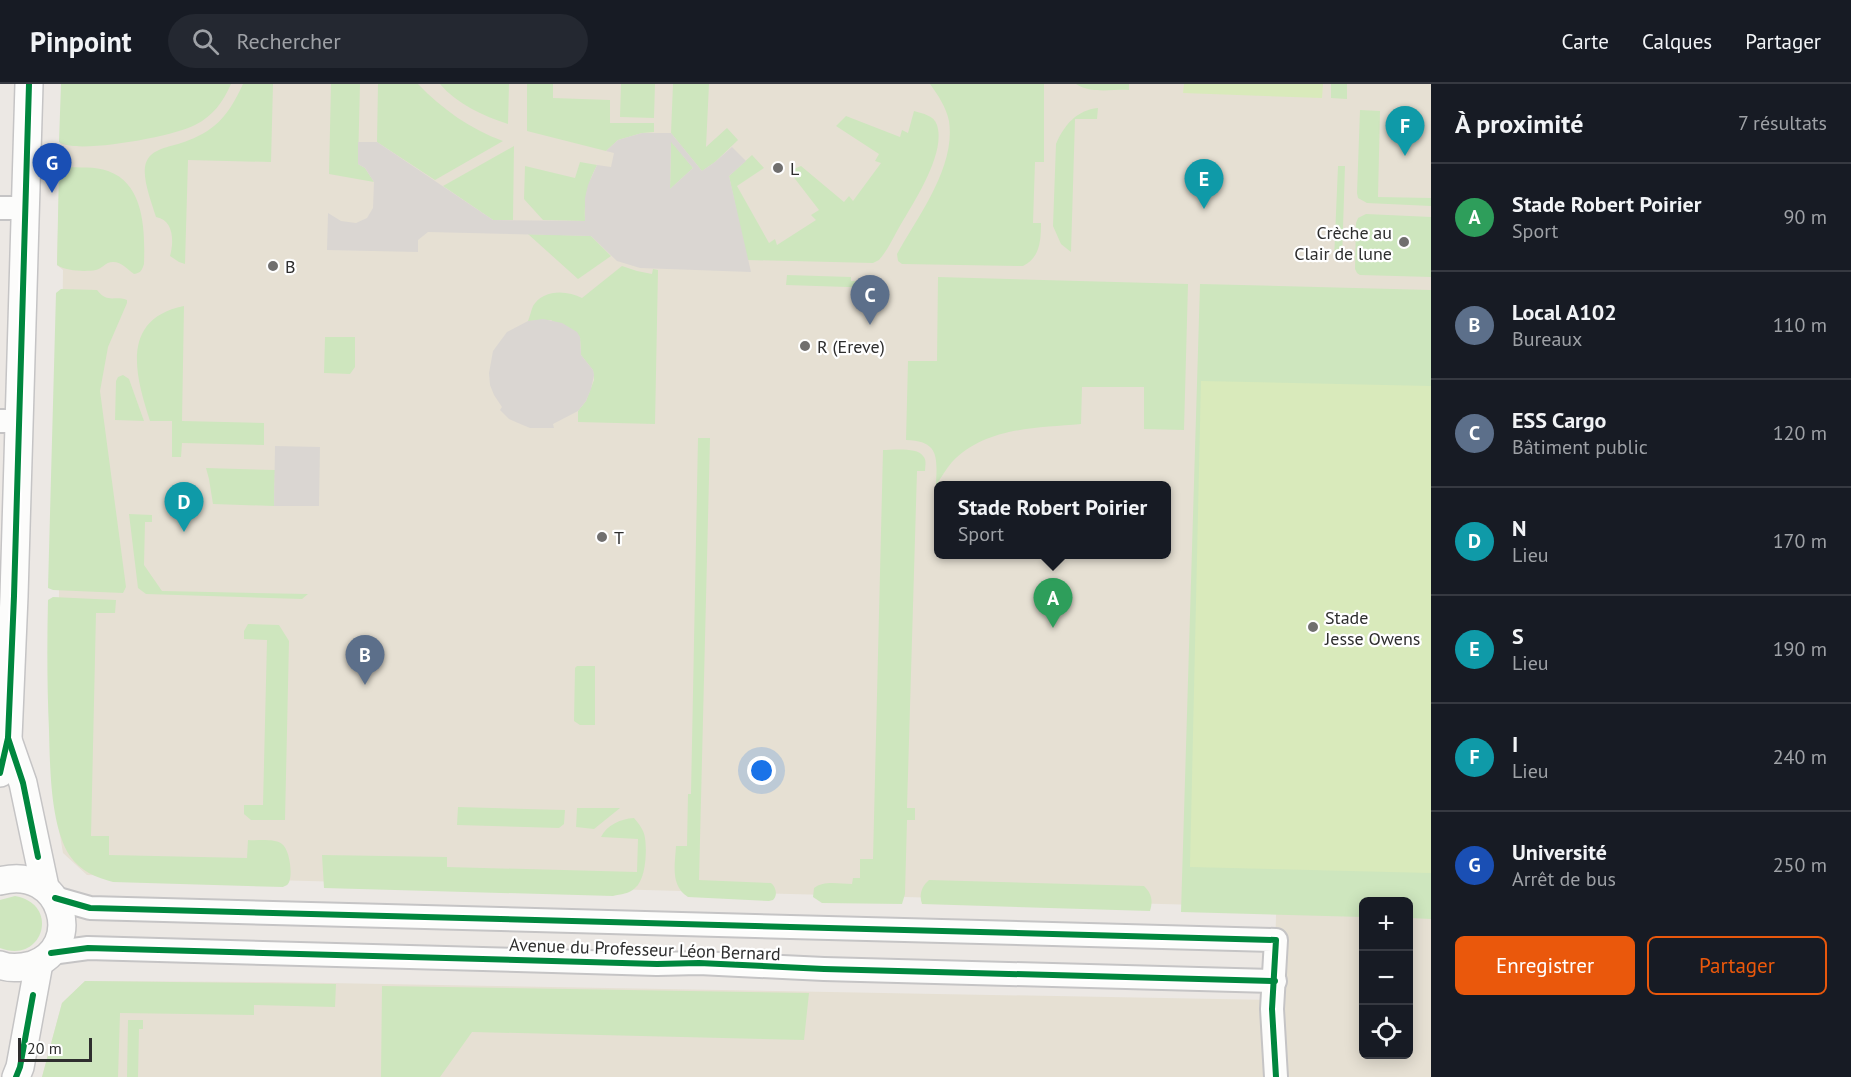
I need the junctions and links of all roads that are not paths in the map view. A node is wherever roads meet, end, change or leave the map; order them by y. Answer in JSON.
{"nodes":[{"id":1,"x":29,"y":84,"type":"edge"},
{"id":2,"x":12,"y":208,"type":"edge"},
{"id":3,"x":9,"y":421,"type":"edge"},
{"id":4,"x":8,"y":738,"type":"junction"},
{"id":5,"x":0,"y":773,"type":"edge"},
{"id":6,"x":0,"y":881,"type":"edge"},
{"id":7,"x":50,"y":893,"type":"junction"},
{"id":8,"x":45,"y":958,"type":"junction"},
{"id":9,"x":0,"y":965,"type":"edge"},
{"id":10,"x":1275,"y":981,"type":"junction"},
{"id":11,"x":16,"y":1077,"type":"edge"},
{"id":12,"x":1276,"y":1077,"type":"edge"}],
"edges":[{"from":1,"to":2,"type":"street"},
{"from":2,"to":3,"type":"street"},
{"from":3,"to":4,"type":"street"},
{"from":4,"to":5,"type":"street"},
{"from":4,"to":7,"type":"street"},
{"from":6,"to":7,"type":"street"},
{"from":7,"to":8,"type":"street"},
{"from":7,"to":10,"type":"street","name":"Avenue du Professeur Léon Bernard"},
{"from":8,"to":9,"type":"street"},
{"from":8,"to":10,"type":"street","name":"Avenue du Professeur Léon Bernard"},
{"from":8,"to":11,"type":"street"},
{"from":10,"to":12,"type":"street"}]}
